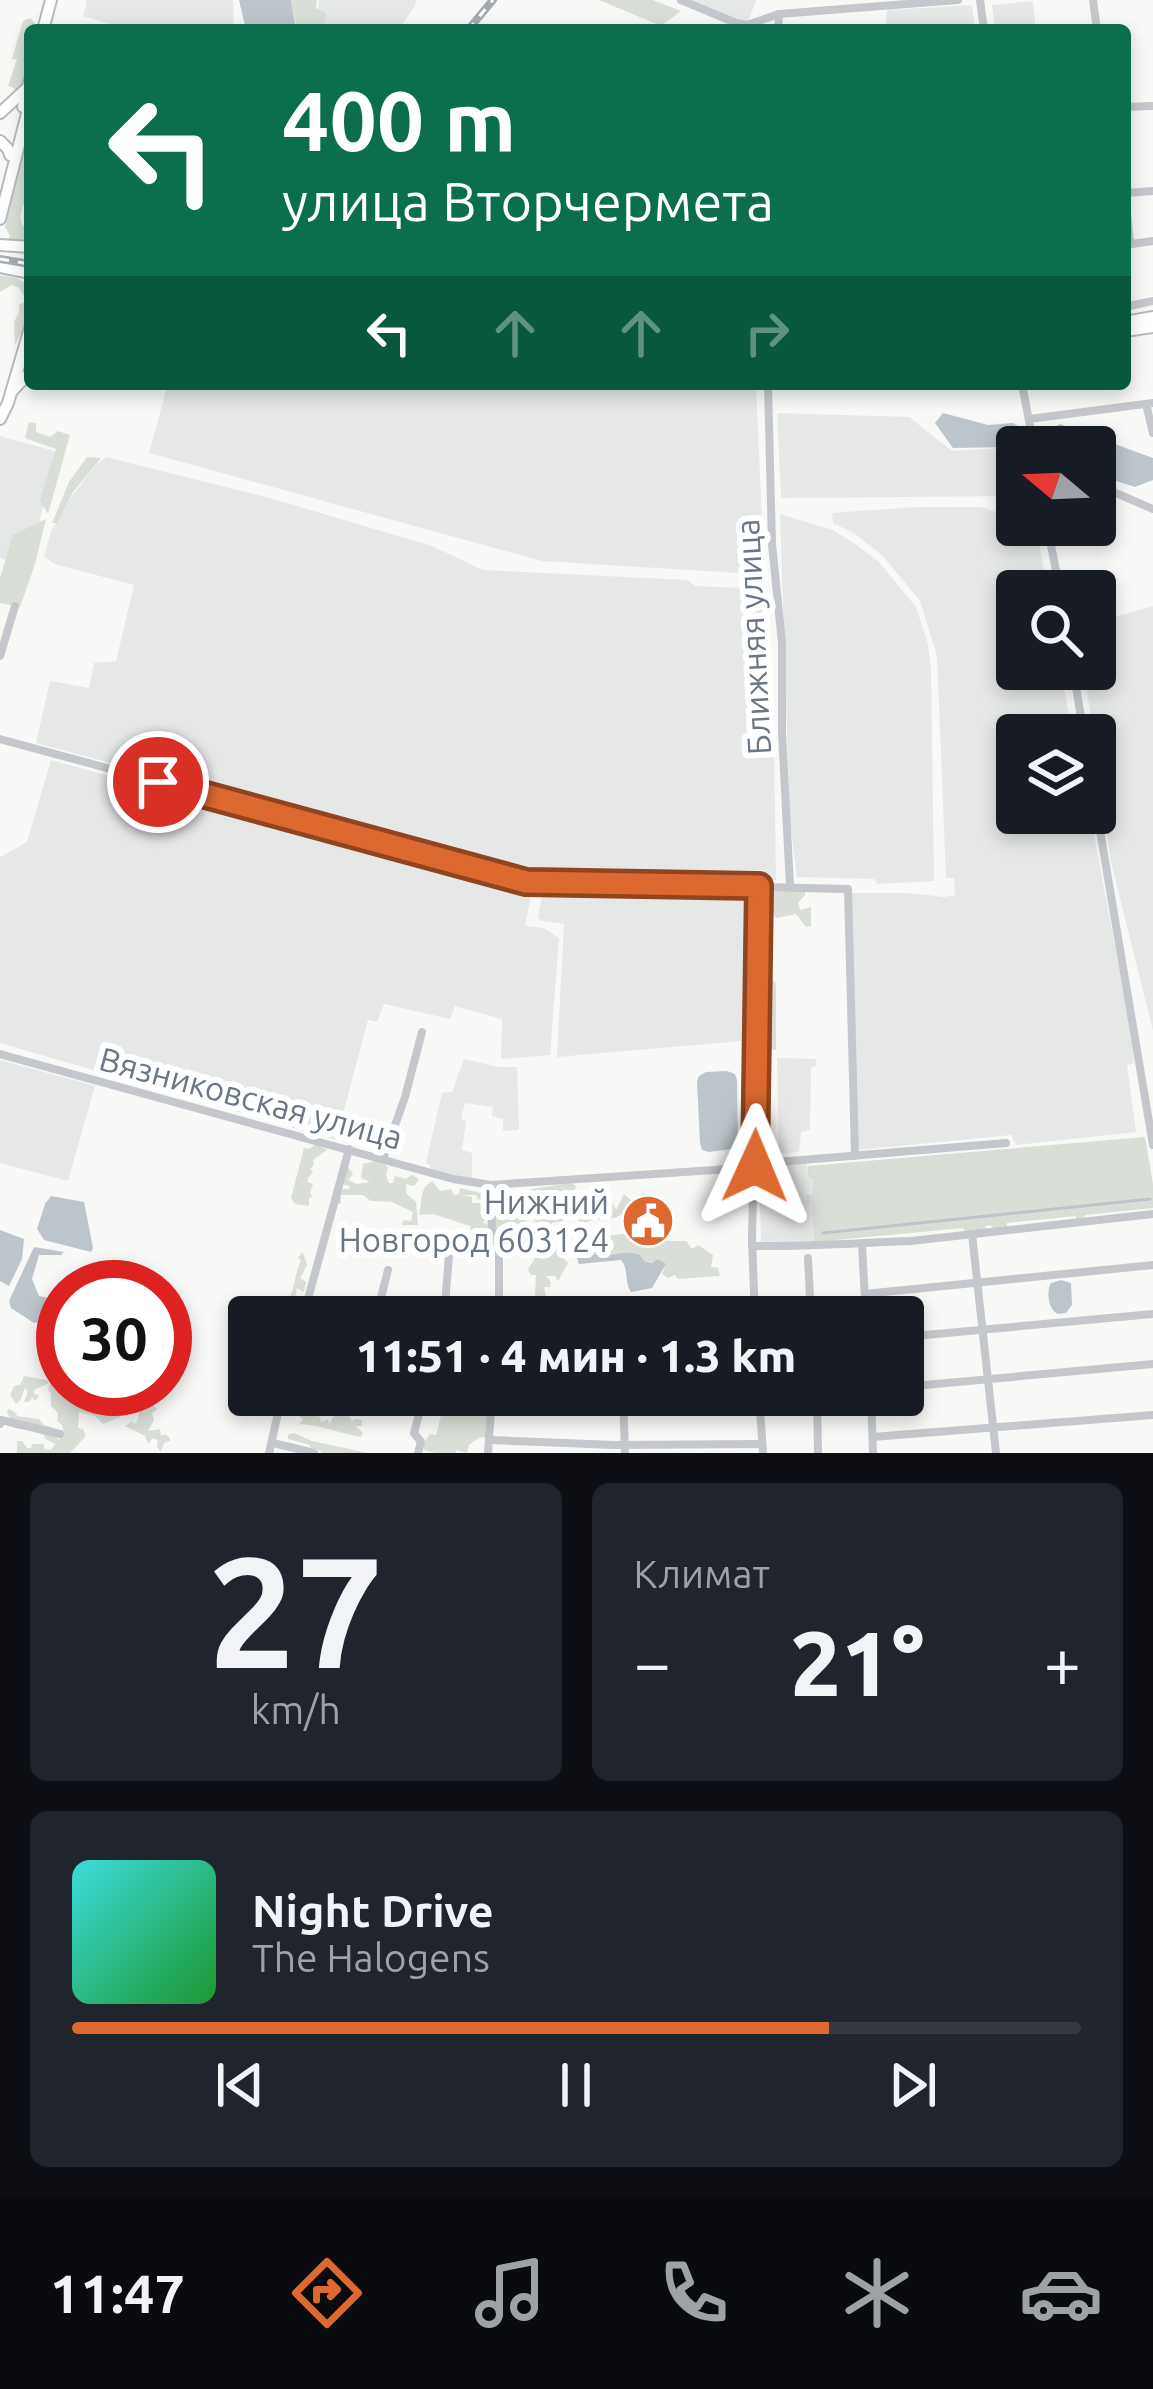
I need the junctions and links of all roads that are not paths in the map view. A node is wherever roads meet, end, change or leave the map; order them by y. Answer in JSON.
{"nodes":[{"id":1,"x":681,"y":0,"type":"edge"},
{"id":2,"x":958,"y":0,"type":"edge"},
{"id":3,"x":779,"y":14,"type":"junction"},
{"id":4,"x":742,"y":24,"type":"edge"},
{"id":5,"x":751,"y":24,"type":"edge"},
{"id":6,"x":778,"y":24,"type":"edge"},
{"id":7,"x":24,"y":86,"type":"edge"},
{"id":8,"x":24,"y":103,"type":"edge"},
{"id":9,"x":0,"y":113,"type":"edge"},
{"id":10,"x":24,"y":128,"type":"edge"},
{"id":11,"x":0,"y":141,"type":"edge"},
{"id":12,"x":10,"y":155,"type":"junction"},
{"id":13,"x":0,"y":191,"type":"edge"},
{"id":14,"x":0,"y":219,"type":"edge"},
{"id":15,"x":24,"y":348,"type":"edge"},
{"id":16,"x":24,"y":378,"type":"edge"},
{"id":17,"x":768,"y":390,"type":"edge"},
{"id":18,"x":1025,"y":390,"type":"edge"},
{"id":19,"x":11,"y":392,"type":"junction"},
{"id":20,"x":1149,"y":404,"type":"edge"},
{"id":21,"x":0,"y":419,"type":"edge"},
{"id":22,"x":1029,"y":419,"type":"junction"},
{"id":23,"x":1030,"y":426,"type":"edge"},
{"id":24,"x":1153,"y":433,"type":"edge"},
{"id":25,"x":1116,"y":493,"type":"edge"},
{"id":26,"x":1153,"y":509,"type":"edge"},
{"id":27,"x":15,"y":606,"type":"dead end"},
{"id":28,"x":0,"y":656,"type":"edge"},
{"id":29,"x":0,"y":739,"type":"edge"},
{"id":30,"x":1101,"y":834,"type":"edge"},
{"id":31,"x":759,"y":886,"type":"junction"},
{"id":32,"x":790,"y":887,"type":"junction"},
{"id":33,"x":422,"y":1032,"type":"dead end"},
{"id":34,"x":0,"y":1054,"type":"edge"},
{"id":35,"x":1006,"y":1143,"type":"dead end"},
{"id":36,"x":1153,"y":1145,"type":"edge"},
{"id":37,"x":349,"y":1149,"type":"junction"},
{"id":38,"x":855,"y":1156,"type":"junction"},
{"id":39,"x":383,"y":1159,"type":"junction"},
{"id":40,"x":755,"y":1166,"type":"junction"},
{"id":41,"x":490,"y":1185,"type":"junction"},
{"id":42,"x":1153,"y":1214,"type":"edge"},
{"id":43,"x":972,"y":1234,"type":"junction"},
{"id":44,"x":422,"y":1238,"type":"dead end"},
{"id":45,"x":450,"y":1243,"type":"junction"},
{"id":46,"x":492,"y":1243,"type":"junction"},
{"id":47,"x":862,"y":1245,"type":"junction"},
{"id":48,"x":752,"y":1246,"type":"junction"},
{"id":49,"x":808,"y":1258,"type":"dead end"},
{"id":50,"x":1153,"y":1265,"type":"edge"},
{"id":51,"x":388,"y":1270,"type":"dead end"},
{"id":52,"x":978,"y":1282,"type":"junction"},
{"id":53,"x":865,"y":1294,"type":"joint"},
{"id":54,"x":309,"y":1296,"type":"edge"},
{"id":55,"x":381,"y":1296,"type":"edge"},
{"id":56,"x":446,"y":1296,"type":"edge"},
{"id":57,"x":499,"y":1296,"type":"edge"},
{"id":58,"x":754,"y":1296,"type":"edge"},
{"id":59,"x":810,"y":1296,"type":"edge"},
{"id":60,"x":1153,"y":1315,"type":"edge"},
{"id":61,"x":983,"y":1330,"type":"junction"},
{"id":62,"x":924,"y":1335,"type":"edge"},
{"id":63,"x":1153,"y":1364,"type":"edge"},
{"id":64,"x":988,"y":1380,"type":"junction"},
{"id":65,"x":924,"y":1385,"type":"edge"},
{"id":66,"x":1153,"y":1414,"type":"edge"},
{"id":67,"x":278,"y":1416,"type":"edge"},
{"id":68,"x":418,"y":1416,"type":"edge"},
{"id":69,"x":491,"y":1416,"type":"edge"},
{"id":70,"x":624,"y":1416,"type":"edge"},
{"id":71,"x":760,"y":1416,"type":"edge"},
{"id":72,"x":817,"y":1416,"type":"edge"},
{"id":73,"x":872,"y":1416,"type":"edge"},
{"id":74,"x":0,"y":1422,"type":"edge"},
{"id":75,"x":992,"y":1427,"type":"junction"},
{"id":76,"x":60,"y":1434,"type":"dead end"},
{"id":77,"x":873,"y":1437,"type":"junction"},
{"id":78,"x":490,"y":1440,"type":"junction"},
{"id":79,"x":271,"y":1448,"type":"edge"},
{"id":80,"x":762,"y":1448,"type":"edge"},
{"id":81,"x":625,"y":1449,"type":"edge"},
{"id":82,"x":314,"y":1453,"type":"edge"},
{"id":83,"x":418,"y":1453,"type":"edge"},
{"id":84,"x":488,"y":1453,"type":"edge"},
{"id":85,"x":818,"y":1453,"type":"edge"},
{"id":86,"x":873,"y":1453,"type":"edge"},
{"id":87,"x":995,"y":1453,"type":"edge"}],
"edges":[{"from":1,"to":4,"type":"street"},
{"from":2,"to":3,"type":"street"},
{"from":3,"to":5,"type":"street"},
{"from":3,"to":6,"type":"street"},
{"from":7,"to":9,"type":"main road"},
{"from":8,"to":12,"type":"main road"},
{"from":10,"to":14,"type":"main road"},
{"from":11,"to":12,"type":"main road"},
{"from":12,"to":13,"type":"main road"},
{"from":15,"to":19,"type":"main road"},
{"from":16,"to":19,"type":"main road"},
{"from":17,"to":32,"type":"street","name":"Ближняя улица"},
{"from":18,"to":22,"type":"street"},
{"from":19,"to":21,"type":"main road"},
{"from":20,"to":22,"type":"street"},
{"from":20,"to":24,"type":"street"},
{"from":22,"to":23,"type":"street"},
{"from":25,"to":26,"type":"street"},
{"from":27,"to":28,"type":"street"},
{"from":29,"to":31,"type":"street"},
{"from":30,"to":36,"type":"street"},
{"from":31,"to":32,"type":"street"},
{"from":31,"to":40,"type":"street"},
{"from":32,"to":38,"type":"street"},
{"from":33,"to":39,"type":"street"},
{"from":34,"to":37,"type":"street","name":"Вязниковская улица"},
{"from":35,"to":38,"type":"street","name":"Вязниковская улица"},
{"from":37,"to":39,"type":"street","name":"Вязниковская улица"},
{"from":37,"to":54,"type":"street"},
{"from":38,"to":40,"type":"street","name":"Вязниковская улица"},
{"from":39,"to":41,"type":"street","name":"Вязниковская улица"},
{"from":40,"to":41,"type":"street","name":"Вязниковская улица"},
{"from":40,"to":48,"type":"street"},
{"from":41,"to":46,"type":"street"},
{"from":42,"to":43,"type":"street"},
{"from":43,"to":47,"type":"street"},
{"from":43,"to":52,"type":"street"},
{"from":44,"to":45,"type":"street"},
{"from":45,"to":46,"type":"street"},
{"from":45,"to":56,"type":"street"},
{"from":46,"to":57,"type":"street"},
{"from":47,"to":48,"type":"street"},
{"from":47,"to":53,"type":"street"},
{"from":48,"to":58,"type":"street"},
{"from":49,"to":59,"type":"street"},
{"from":50,"to":52,"type":"street"},
{"from":51,"to":55,"type":"street"},
{"from":52,"to":53,"type":"street"},
{"from":52,"to":61,"type":"street"},
{"from":60,"to":61,"type":"street"},
{"from":61,"to":62,"type":"street"},
{"from":61,"to":64,"type":"street"},
{"from":63,"to":64,"type":"street"},
{"from":64,"to":65,"type":"street"},
{"from":64,"to":75,"type":"street"},
{"from":66,"to":75,"type":"street"},
{"from":67,"to":79,"type":"street"},
{"from":68,"to":83,"type":"street"},
{"from":69,"to":78,"type":"street"},
{"from":70,"to":81,"type":"street"},
{"from":71,"to":80,"type":"street"},
{"from":72,"to":85,"type":"street"},
{"from":73,"to":77,"type":"street"},
{"from":74,"to":76,"type":"street"},
{"from":75,"to":77,"type":"street"},
{"from":75,"to":87,"type":"street"},
{"from":77,"to":86,"type":"street"},
{"from":78,"to":81,"type":"street"},
{"from":78,"to":84,"type":"street"},
{"from":79,"to":82,"type":"street"},
{"from":80,"to":81,"type":"street"}]}
